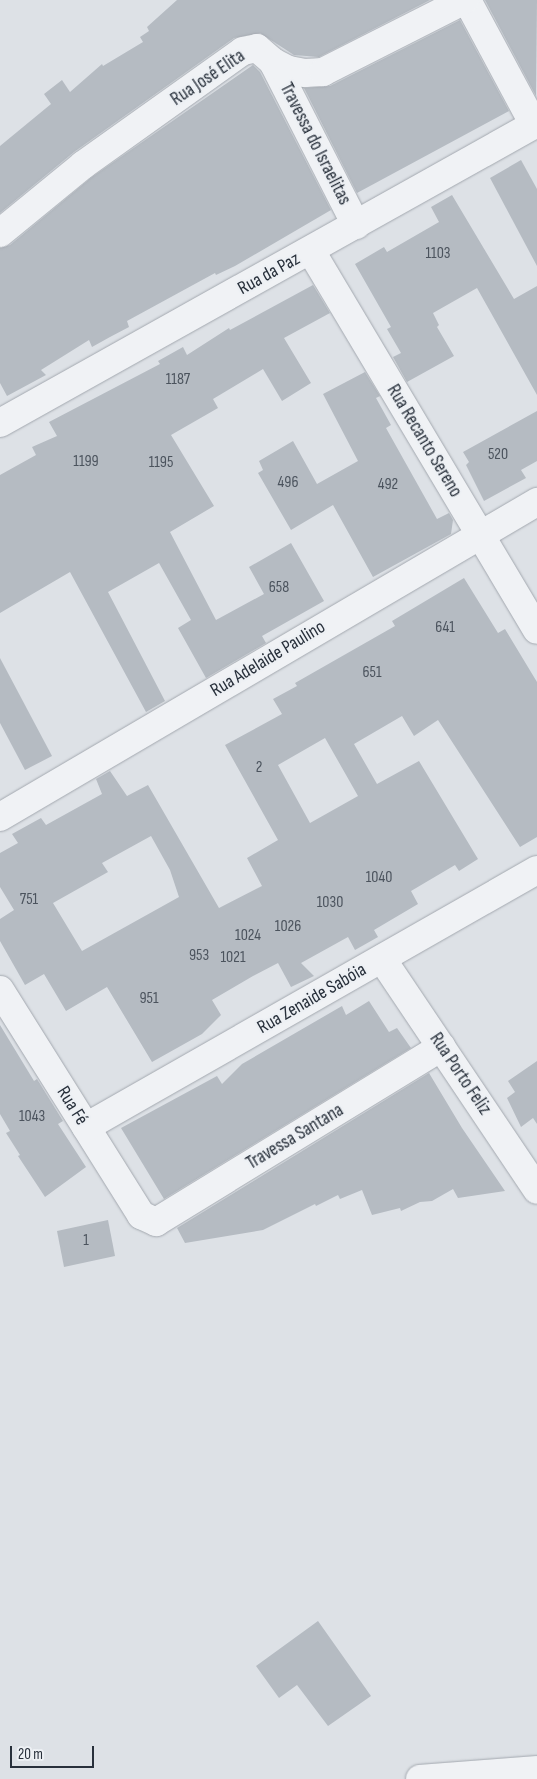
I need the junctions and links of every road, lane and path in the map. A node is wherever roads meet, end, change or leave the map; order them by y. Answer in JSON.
{"nodes":[{"id":1,"x":466,"y":0,"type":"edge"},
{"id":2,"x":274,"y":62,"type":"junction"},
{"id":3,"x":535,"y":124,"type":"edge"},
{"id":4,"x":356,"y":225,"type":"junction"},
{"id":5,"x":0,"y":233,"type":"edge"},
{"id":6,"x":311,"y":251,"type":"junction"},
{"id":7,"x":0,"y":424,"type":"edge"},
{"id":8,"x":537,"y":502,"type":"edge"},
{"id":9,"x":479,"y":534,"type":"junction"},
{"id":10,"x":537,"y":630,"type":"edge"},
{"id":11,"x":0,"y":817,"type":"edge"},
{"id":12,"x":537,"y":870,"type":"edge"},
{"id":13,"x":382,"y":959,"type":"junction"},
{"id":14,"x":0,"y":990,"type":"edge"},
{"id":15,"x":442,"y":1047,"type":"junction"},
{"id":16,"x":86,"y":1128,"type":"junction"},
{"id":17,"x":537,"y":1190,"type":"edge"},
{"id":18,"x":147,"y":1219,"type":"joint"},
{"id":19,"x":537,"y":1770,"type":"edge"},
{"id":20,"x":420,"y":1779,"type":"edge"}],
"edges":[{"from":1,"to":2,"type":"street","name":"Rua José Elita"},
{"from":1,"to":3,"type":"street"},
{"from":2,"to":4,"type":"street","name":"Travessa do Israelitas"},
{"from":2,"to":5,"type":"street","name":"Rua José Elita"},
{"from":3,"to":4,"type":"street","name":"Rua da Paz"},
{"from":4,"to":6,"type":"street","name":"Rua da Paz"},
{"from":6,"to":7,"type":"street","name":"Rua da Paz"},
{"from":6,"to":9,"type":"street","name":"Rua Recanto Sereno"},
{"from":8,"to":9,"type":"street","name":"Rua Adelaide Paulino"},
{"from":9,"to":10,"type":"street","name":"Rua Recanto Sereno"},
{"from":9,"to":11,"type":"street","name":"Rua Adelaide Paulino"},
{"from":12,"to":13,"type":"street","name":"Rua Zenaide Sabóia"},
{"from":13,"to":15,"type":"street","name":"Rua Porto Feliz"},
{"from":13,"to":16,"type":"street","name":"Rua Zenaide Sabóia"},
{"from":14,"to":16,"type":"street","name":"Rua Fé"},
{"from":15,"to":17,"type":"street","name":"Rua Porto Feliz"},
{"from":15,"to":18,"type":"street","name":"Travessa Santana"},
{"from":16,"to":18,"type":"street","name":"Rua Fé"},
{"from":19,"to":20,"type":"street"}]}
